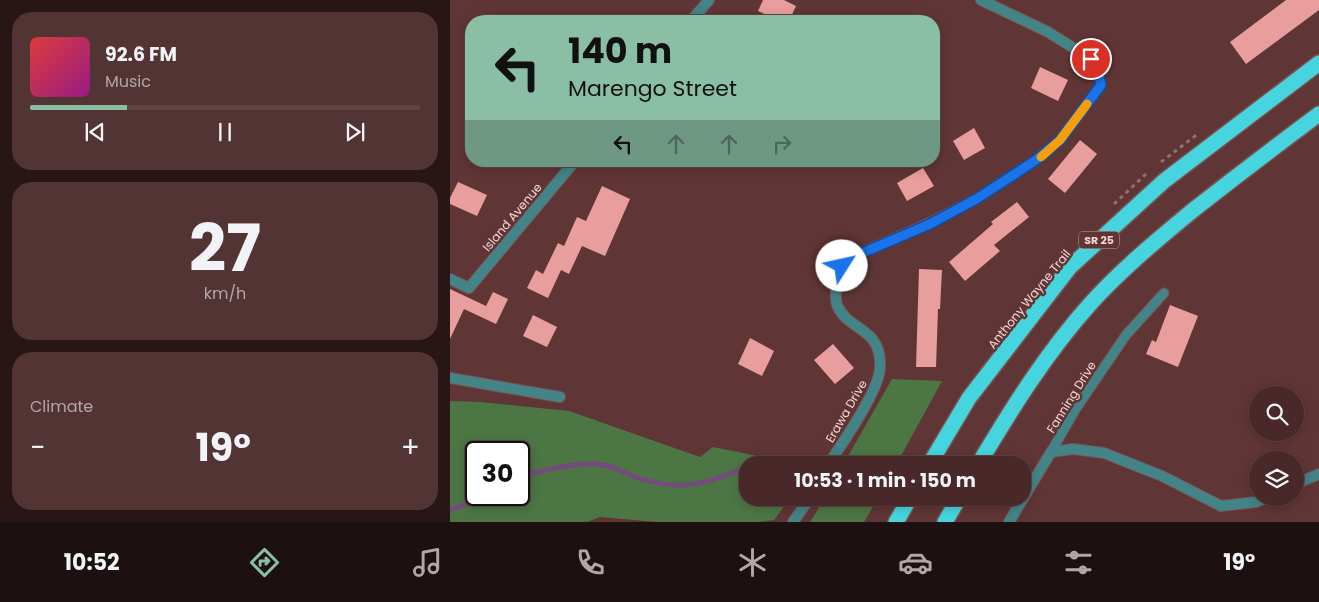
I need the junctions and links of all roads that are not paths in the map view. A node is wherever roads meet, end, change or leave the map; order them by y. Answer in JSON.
{"nodes":[{"id":1,"x":709,"y":0,"type":"edge"},
{"id":2,"x":981,"y":0,"type":"edge"},
{"id":3,"x":696,"y":15,"type":"edge"},
{"id":4,"x":1319,"y":63,"type":"edge"},
{"id":5,"x":1319,"y":114,"type":"edge"},
{"id":6,"x":570,"y":167,"type":"edge"},
{"id":7,"x":450,"y":279,"type":"edge"},
{"id":8,"x":1164,"y":293,"type":"dead end"},
{"id":9,"x":450,"y":378,"type":"edge"},
{"id":10,"x":560,"y":397,"type":"dead end"},
{"id":11,"x":1051,"y":452,"type":"junction"},
{"id":12,"x":834,"y":456,"type":"edge"},
{"id":13,"x":934,"y":456,"type":"edge"},
{"id":14,"x":983,"y":456,"type":"edge"},
{"id":15,"x":1319,"y":474,"type":"edge"},
{"id":16,"x":1304,"y":480,"type":"edge"},
{"id":17,"x":1249,"y":503,"type":"edge"},
{"id":18,"x":805,"y":506,"type":"edge"},
{"id":19,"x":905,"y":506,"type":"edge"},
{"id":20,"x":954,"y":506,"type":"edge"},
{"id":21,"x":794,"y":522,"type":"edge"},
{"id":22,"x":896,"y":522,"type":"edge"},
{"id":23,"x":945,"y":522,"type":"edge"},
{"id":24,"x":1009,"y":522,"type":"edge"}],
"edges":[{"from":1,"to":3,"type":"street"},
{"from":2,"to":12,"type":"street","name":"Erawa Drive"},
{"from":4,"to":13,"type":"highway","name":"Anthony Wayne Trail","number":"SR 25"},
{"from":5,"to":14,"type":"highway","number":"SR 25"},
{"from":6,"to":7,"type":"street","name":"Island Avenue"},
{"from":8,"to":11,"type":"lane","name":"Fanning Drive"},
{"from":9,"to":10,"type":"street"},
{"from":11,"to":17,"type":"street"},
{"from":11,"to":24,"type":"street","name":"Fanning Drive"},
{"from":15,"to":16,"type":"street"},
{"from":18,"to":21,"type":"street"},
{"from":19,"to":22,"type":"highway"},
{"from":20,"to":23,"type":"highway"}]}
